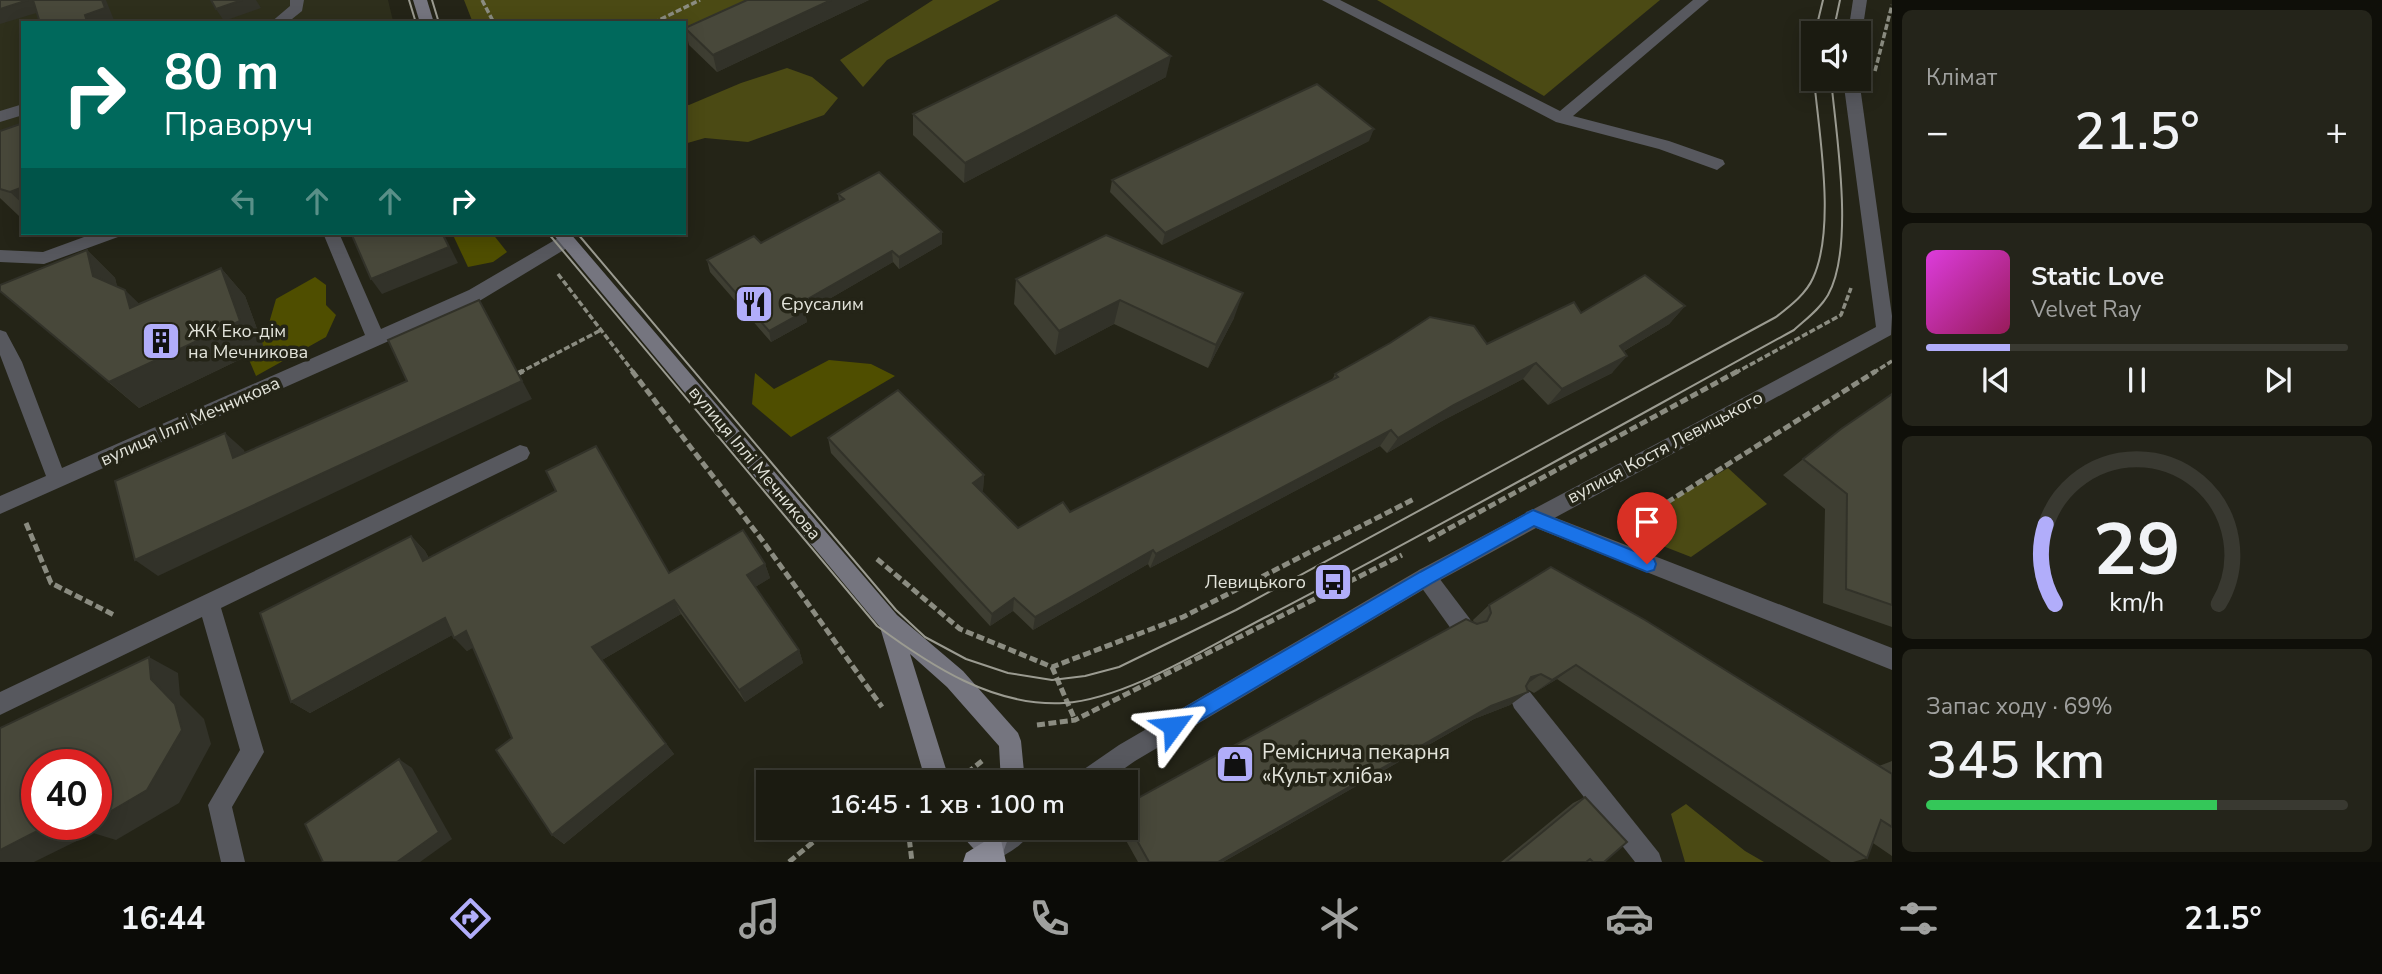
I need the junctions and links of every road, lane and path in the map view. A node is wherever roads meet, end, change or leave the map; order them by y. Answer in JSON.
{"nodes":[{"id":1,"x":297,"y":0,"type":"edge"},
{"id":2,"x":420,"y":0,"type":"edge"},
{"id":3,"x":482,"y":0,"type":"edge"},
{"id":4,"x":700,"y":0,"type":"edge"},
{"id":5,"x":1329,"y":0,"type":"edge"},
{"id":6,"x":1702,"y":0,"type":"edge"},
{"id":7,"x":1860,"y":0,"type":"edge"},
{"id":8,"x":1892,"y":5,"type":"edge"},
{"id":9,"x":280,"y":21,"type":"edge"},
{"id":10,"x":426,"y":21,"type":"edge"},
{"id":11,"x":493,"y":21,"type":"edge"},
{"id":12,"x":657,"y":21,"type":"edge"},
{"id":13,"x":1857,"y":21,"type":"edge"},
{"id":14,"x":1874,"y":73,"type":"dead end"},
{"id":15,"x":1853,"y":91,"type":"edge"},
{"id":16,"x":21,"y":110,"type":"edge"},
{"id":17,"x":0,"y":117,"type":"edge"},
{"id":18,"x":1561,"y":118,"type":"junction"},
{"id":19,"x":1717,"y":164,"type":"dead end"},
{"id":20,"x":107,"y":235,"type":"edge"},
{"id":21,"x":332,"y":235,"type":"edge"},
{"id":22,"x":563,"y":237,"type":"edge"},
{"id":23,"x":544,"y":255,"type":"junction"},
{"id":24,"x":0,"y":256,"type":"edge"},
{"id":25,"x":1855,"y":277,"type":"dead end"},
{"id":26,"x":1888,"y":328,"type":"edge"},
{"id":27,"x":601,"y":330,"type":"junction"},
{"id":28,"x":0,"y":337,"type":"edge"},
{"id":29,"x":376,"y":339,"type":"junction"},
{"id":30,"x":1892,"y":360,"type":"edge"},
{"id":31,"x":519,"y":373,"type":"edge"},
{"id":32,"x":520,"y":453,"type":"dead end"},
{"id":33,"x":57,"y":480,"type":"junction"},
{"id":34,"x":1414,"y":499,"type":"dead end"},
{"id":35,"x":8,"y":501,"type":"edge"},
{"id":36,"x":1533,"y":518,"type":"junction"},
{"id":37,"x":1425,"y":542,"type":"dead end"},
{"id":38,"x":1598,"y":545,"type":"junction"},
{"id":39,"x":1413,"y":549,"type":"dead end"},
{"id":40,"x":876,"y":559,"type":"dead end"},
{"id":41,"x":1426,"y":577,"type":"junction"},
{"id":42,"x":209,"y":603,"type":"junction"},
{"id":43,"x":890,"y":622,"type":"junction"},
{"id":44,"x":1462,"y":626,"type":"edge"},
{"id":45,"x":148,"y":633,"type":"junction"},
{"id":46,"x":1892,"y":659,"type":"edge"},
{"id":47,"x":1052,"y":667,"type":"junction"},
{"id":48,"x":1522,"y":700,"type":"edge"},
{"id":49,"x":0,"y":704,"type":"edge"},
{"id":50,"x":884,"y":716,"type":"dead end"},
{"id":51,"x":1075,"y":720,"type":"junction"},
{"id":52,"x":1037,"y":725,"type":"dead end"},
{"id":53,"x":898,"y":765,"type":"dead end"},
{"id":54,"x":899,"y":770,"type":"edge"},
{"id":55,"x":934,"y":770,"type":"edge"},
{"id":56,"x":1012,"y":770,"type":"edge"},
{"id":57,"x":1102,"y":770,"type":"edge"},
{"id":58,"x":816,"y":840,"type":"edge"},
{"id":59,"x":910,"y":840,"type":"edge"},
{"id":60,"x":233,"y":862,"type":"edge"},
{"id":61,"x":789,"y":862,"type":"edge"},
{"id":62,"x":912,"y":862,"type":"edge"},
{"id":63,"x":1650,"y":862,"type":"edge"}],
"edges":[{"from":1,"to":9,"type":"street"},
{"from":2,"to":10,"type":"main road"},
{"from":3,"to":11,"type":"path"},
{"from":4,"to":12,"type":"path"},
{"from":5,"to":18,"type":"street"},
{"from":6,"to":18,"type":"street"},
{"from":7,"to":13,"type":"street"},
{"from":8,"to":14,"type":"path"},
{"from":15,"to":26,"type":"street"},
{"from":16,"to":17,"type":"street"},
{"from":18,"to":19,"type":"street"},
{"from":20,"to":24,"type":"street"},
{"from":21,"to":29,"type":"street"},
{"from":22,"to":23,"type":"street","name":"вулиця Іллі Мечникова"},
{"from":22,"to":43,"type":"main road","name":"вулиця Іллі Мечникова"},
{"from":23,"to":27,"type":"path"},
{"from":23,"to":29,"type":"street","name":"вулиця Іллі Мечникова"},
{"from":25,"to":37,"type":"path"},
{"from":26,"to":36,"type":"street","name":"вулиця Костя Левицького"},
{"from":27,"to":31,"type":"path"},
{"from":27,"to":50,"type":"path"},
{"from":28,"to":33,"type":"street"},
{"from":29,"to":33,"type":"street","name":"вулиця Іллі Мечникова"},
{"from":30,"to":38,"type":"path"},
{"from":32,"to":42,"type":"street"},
{"from":33,"to":35,"type":"street","name":"вулиця Іллі Мечникова"},
{"from":34,"to":47,"type":"path"},
{"from":35,"to":45,"type":"path"},
{"from":36,"to":38,"type":"street"},
{"from":36,"to":41,"type":"street","name":"вулиця Костя Левицького"},
{"from":38,"to":46,"type":"street"},
{"from":39,"to":51,"type":"path"},
{"from":40,"to":47,"type":"path"},
{"from":41,"to":44,"type":"street"},
{"from":41,"to":57,"type":"street","name":"вулиця Костя Левицького"},
{"from":42,"to":45,"type":"street"},
{"from":42,"to":60,"type":"street"},
{"from":43,"to":55,"type":"main road","name":"вулиця Іллі Мечникова"},
{"from":43,"to":56,"type":"main road","name":"вулиця Іллі Мечникова"},
{"from":45,"to":49,"type":"street"},
{"from":47,"to":51,"type":"path"},
{"from":48,"to":63,"type":"street"},
{"from":51,"to":52,"type":"path"},
{"from":53,"to":54,"type":"path"},
{"from":58,"to":61,"type":"path"},
{"from":59,"to":62,"type":"path"}]}
